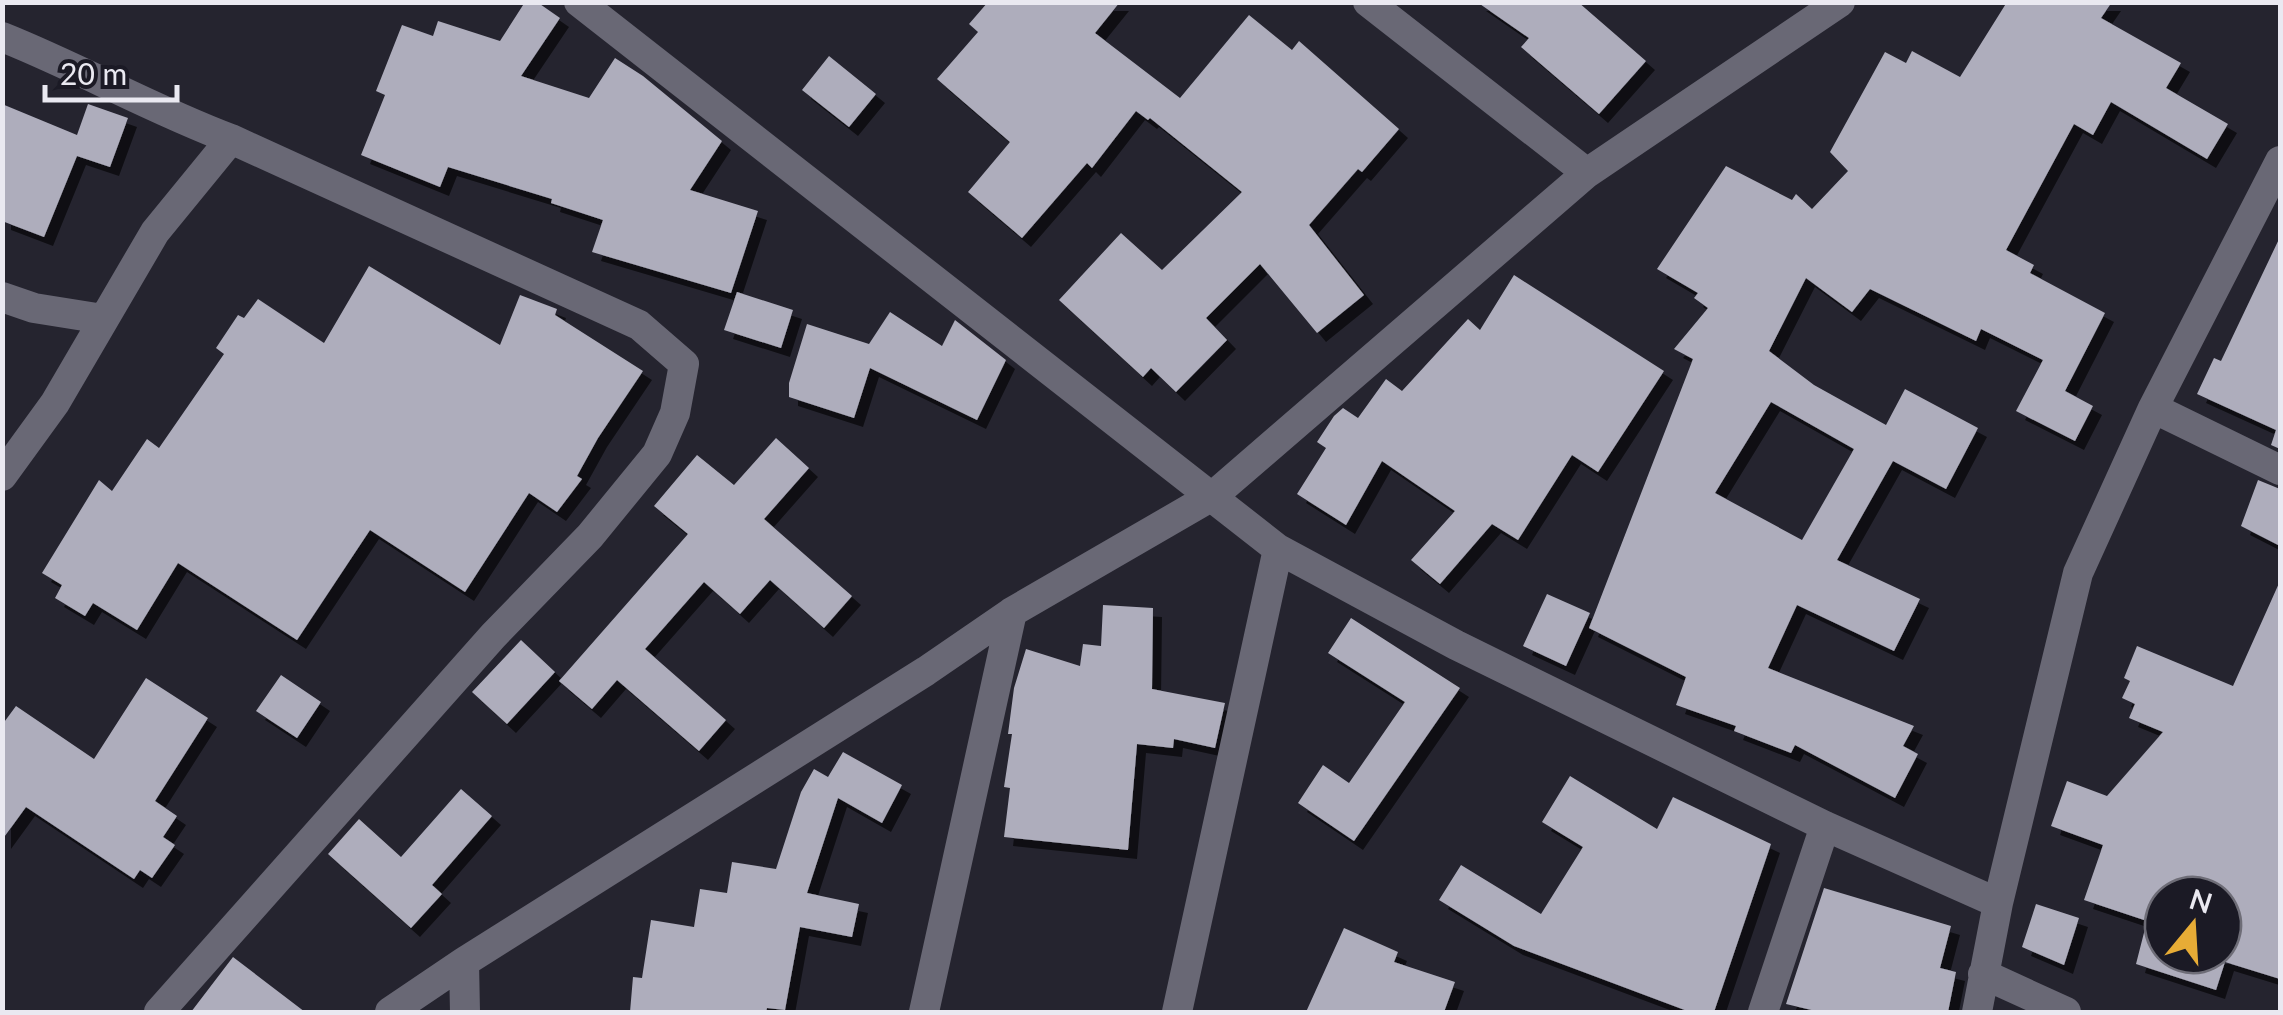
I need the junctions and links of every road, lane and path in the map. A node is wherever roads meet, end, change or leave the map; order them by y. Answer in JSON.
{"nodes":[{"id":1,"x":579,"y":2,"type":"edge"},
{"id":2,"x":1368,"y":2,"type":"edge"},
{"id":3,"x":1840,"y":2,"type":"edge"},
{"id":4,"x":2,"y":38,"type":"edge"},
{"id":5,"x":231,"y":139,"type":"junction"},
{"id":6,"x":2280,"y":161,"type":"edge"},
{"id":7,"x":1587,"y":174,"type":"junction"},
{"id":8,"x":2,"y":297,"type":"edge"},
{"id":9,"x":103,"y":319,"type":"junction"},
{"id":10,"x":2154,"y":408,"type":"junction"},
{"id":11,"x":2280,"y":470,"type":"edge"},
{"id":12,"x":2,"y":476,"type":"edge"},
{"id":13,"x":1214,"y":495,"type":"junction"},
{"id":14,"x":1278,"y":548,"type":"junction"},
{"id":15,"x":1012,"y":612,"type":"junction"},
{"id":16,"x":1825,"y":826,"type":"junction"},
{"id":17,"x":1998,"y":903,"type":"junction"},
{"id":18,"x":464,"y":962,"type":"junction"},
{"id":19,"x":1983,"y":974,"type":"junction"},
{"id":20,"x":159,"y":1012,"type":"edge"},
{"id":21,"x":390,"y":1012,"type":"edge"},
{"id":22,"x":466,"y":1012,"type":"edge"},
{"id":23,"x":924,"y":1012,"type":"edge"},
{"id":24,"x":1177,"y":1012,"type":"edge"},
{"id":25,"x":1762,"y":1012,"type":"edge"},
{"id":26,"x":1976,"y":1012,"type":"edge"},
{"id":27,"x":2066,"y":1012,"type":"edge"}],
"edges":[{"from":1,"to":13,"type":"street"},
{"from":2,"to":7,"type":"street"},
{"from":3,"to":7,"type":"street"},
{"from":4,"to":5,"type":"street"},
{"from":5,"to":9,"type":"street"},
{"from":5,"to":20,"type":"street"},
{"from":6,"to":10,"type":"street"},
{"from":7,"to":13,"type":"street"},
{"from":8,"to":9,"type":"street"},
{"from":9,"to":12,"type":"street"},
{"from":10,"to":11,"type":"street"},
{"from":10,"to":17,"type":"street"},
{"from":13,"to":14,"type":"street"},
{"from":13,"to":15,"type":"street"},
{"from":14,"to":16,"type":"street"},
{"from":14,"to":24,"type":"street"},
{"from":15,"to":18,"type":"street"},
{"from":15,"to":23,"type":"street"},
{"from":16,"to":17,"type":"street"},
{"from":16,"to":25,"type":"street"},
{"from":17,"to":19,"type":"street"},
{"from":18,"to":21,"type":"street"},
{"from":18,"to":22,"type":"street"},
{"from":19,"to":26,"type":"street"},
{"from":19,"to":27,"type":"street"}]}
